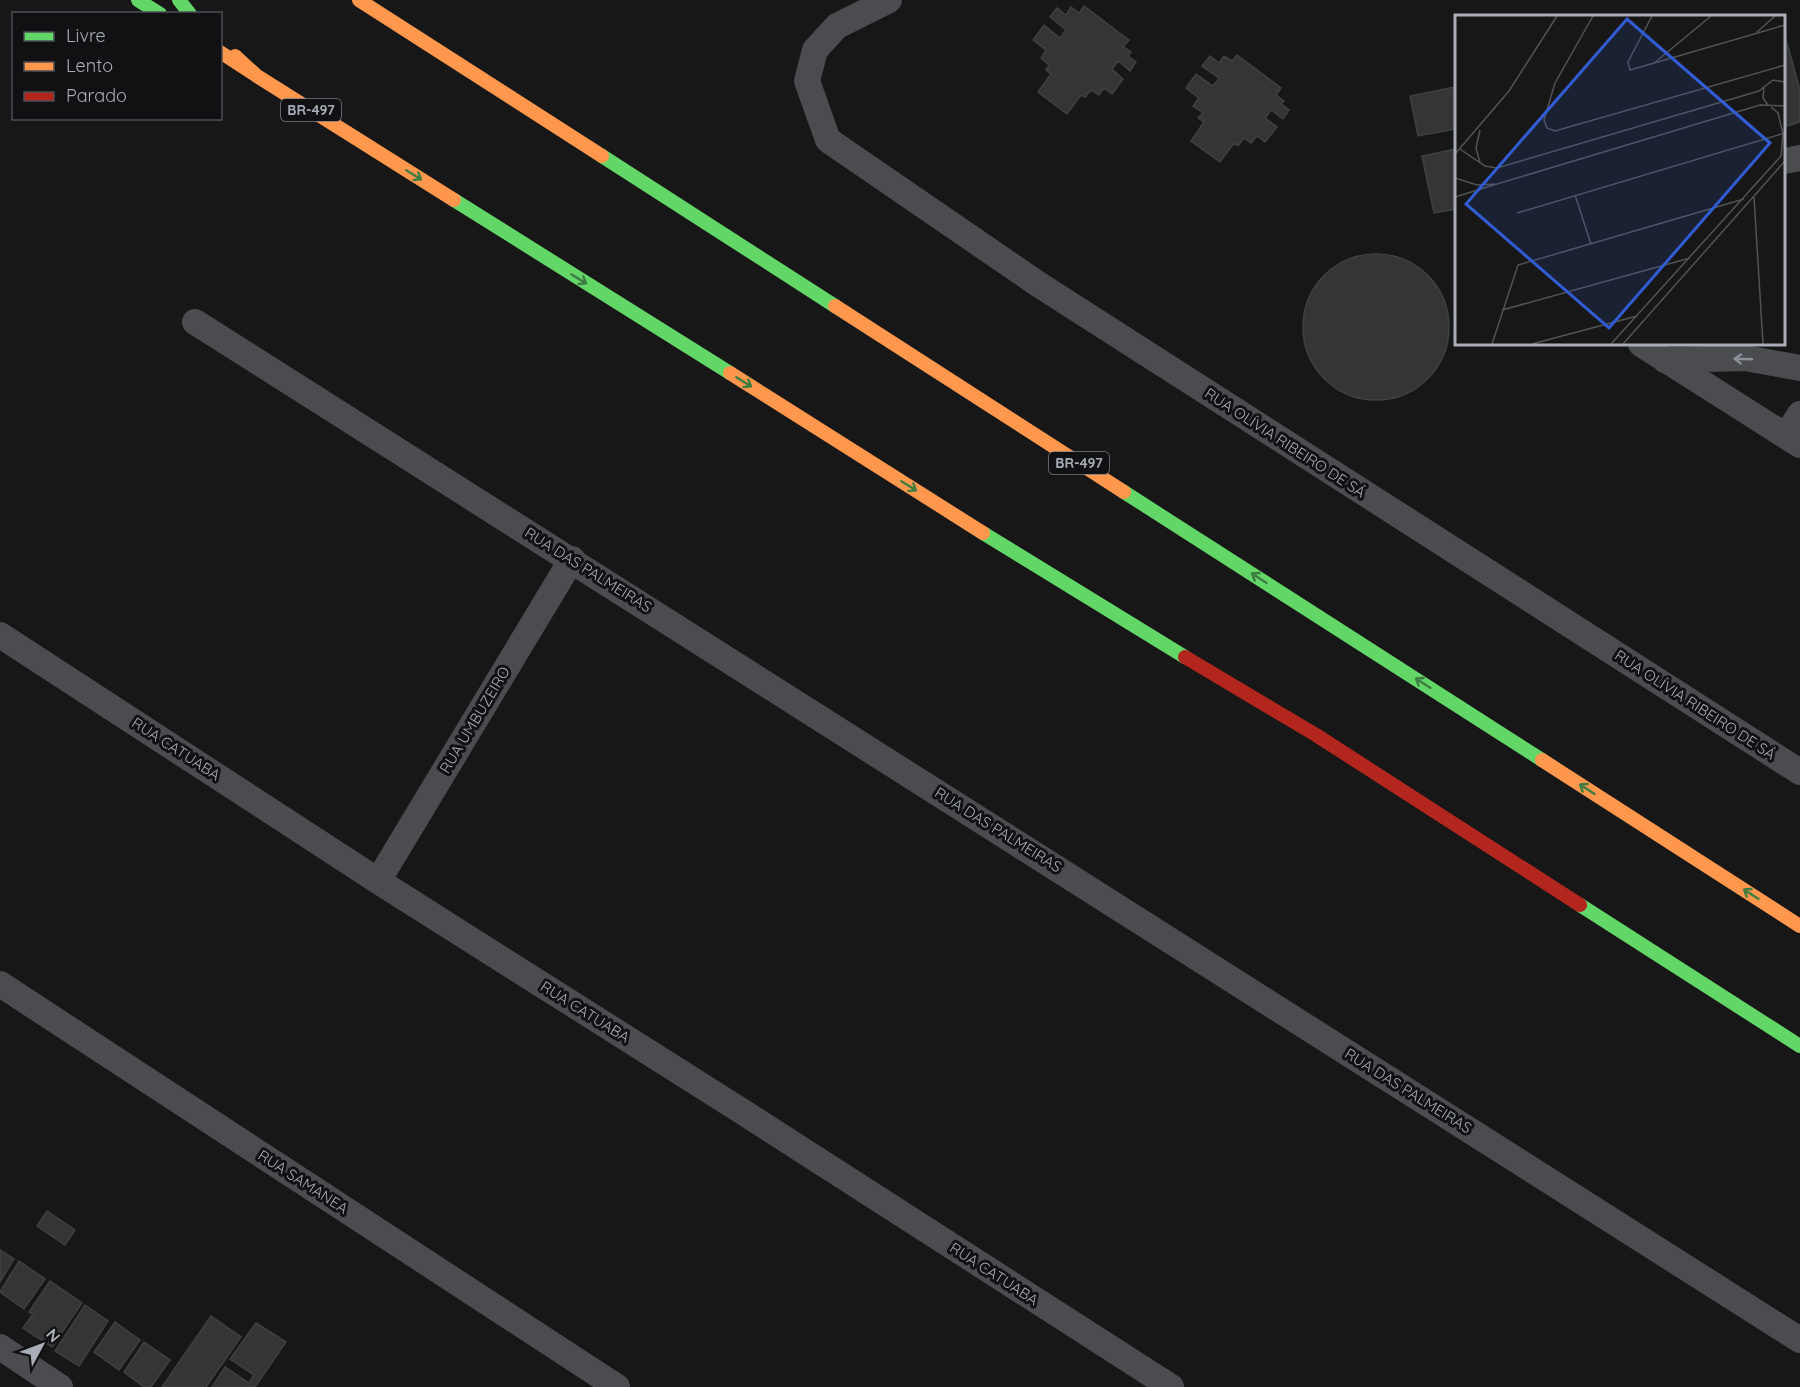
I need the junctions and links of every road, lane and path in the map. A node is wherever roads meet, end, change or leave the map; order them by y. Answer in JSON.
{"nodes":[{"id":1,"x":138,"y":0,"type":"edge"},
{"id":2,"x":179,"y":0,"type":"edge"},
{"id":3,"x":359,"y":0,"type":"edge"},
{"id":4,"x":889,"y":0,"type":"edge"},
{"id":5,"x":157,"y":12,"type":"edge"},
{"id":6,"x":188,"y":12,"type":"edge"},
{"id":7,"x":222,"y":44,"type":"edge"},
{"id":8,"x":222,"y":53,"type":"edge"},
{"id":9,"x":257,"y":76,"type":"junction"},
{"id":10,"x":1800,"y":158,"type":"edge"},
{"id":11,"x":1785,"y":161,"type":"edge"},
{"id":12,"x":195,"y":322,"type":"dead end"},
{"id":13,"x":1642,"y":345,"type":"edge"},
{"id":14,"x":1665,"y":360,"type":"junction"},
{"id":15,"x":1800,"y":368,"type":"edge"},
{"id":16,"x":1800,"y":414,"type":"edge"},
{"id":17,"x":1793,"y":441,"type":"edge"},
{"id":18,"x":572,"y":559,"type":"junction"},
{"id":19,"x":0,"y":635,"type":"edge"},
{"id":20,"x":1800,"y":772,"type":"edge"},
{"id":21,"x":378,"y":881,"type":"junction"},
{"id":22,"x":1800,"y":926,"type":"edge"},
{"id":23,"x":0,"y":984,"type":"edge"},
{"id":24,"x":1800,"y":1046,"type":"edge"},
{"id":25,"x":1800,"y":1340,"type":"edge"},
{"id":26,"x":0,"y":1347,"type":"edge"},
{"id":27,"x":610,"y":1385,"type":"edge"},
{"id":28,"x":55,"y":1386,"type":"edge"},
{"id":29,"x":1171,"y":1387,"type":"edge"}],
"edges":[{"from":1,"to":5,"type":"main road"},
{"from":2,"to":6,"type":"main road"},
{"from":22,"to":3,"type":"main road","number":"BR-497","one_way":true},
{"from":4,"to":20,"type":"street","name":"RUA OLÍVIA RIBEIRO DE SÁ"},
{"from":7,"to":9,"type":"main road","number":"BR-497"},
{"from":8,"to":9,"type":"main road"},
{"from":9,"to":24,"type":"main road","number":"BR-497","one_way":true},
{"from":10,"to":11,"type":"street"},
{"from":12,"to":18,"type":"street","name":"RUA DAS PALMEIRAS"},
{"from":13,"to":14,"type":"street"},
{"from":15,"to":14,"type":"street","one_way":true},
{"from":14,"to":17,"type":"street"},
{"from":16,"to":17,"type":"street"},
{"from":18,"to":21,"type":"street","name":"RUA UMBUZEIRO"},
{"from":18,"to":25,"type":"street","name":"RUA DAS PALMEIRAS"},
{"from":19,"to":21,"type":"street","name":"RUA CATUABA"},
{"from":21,"to":29,"type":"street","name":"RUA CATUABA"},
{"from":23,"to":27,"type":"street","name":"RUA SAMANEA"},
{"from":26,"to":28,"type":"street"}]}
